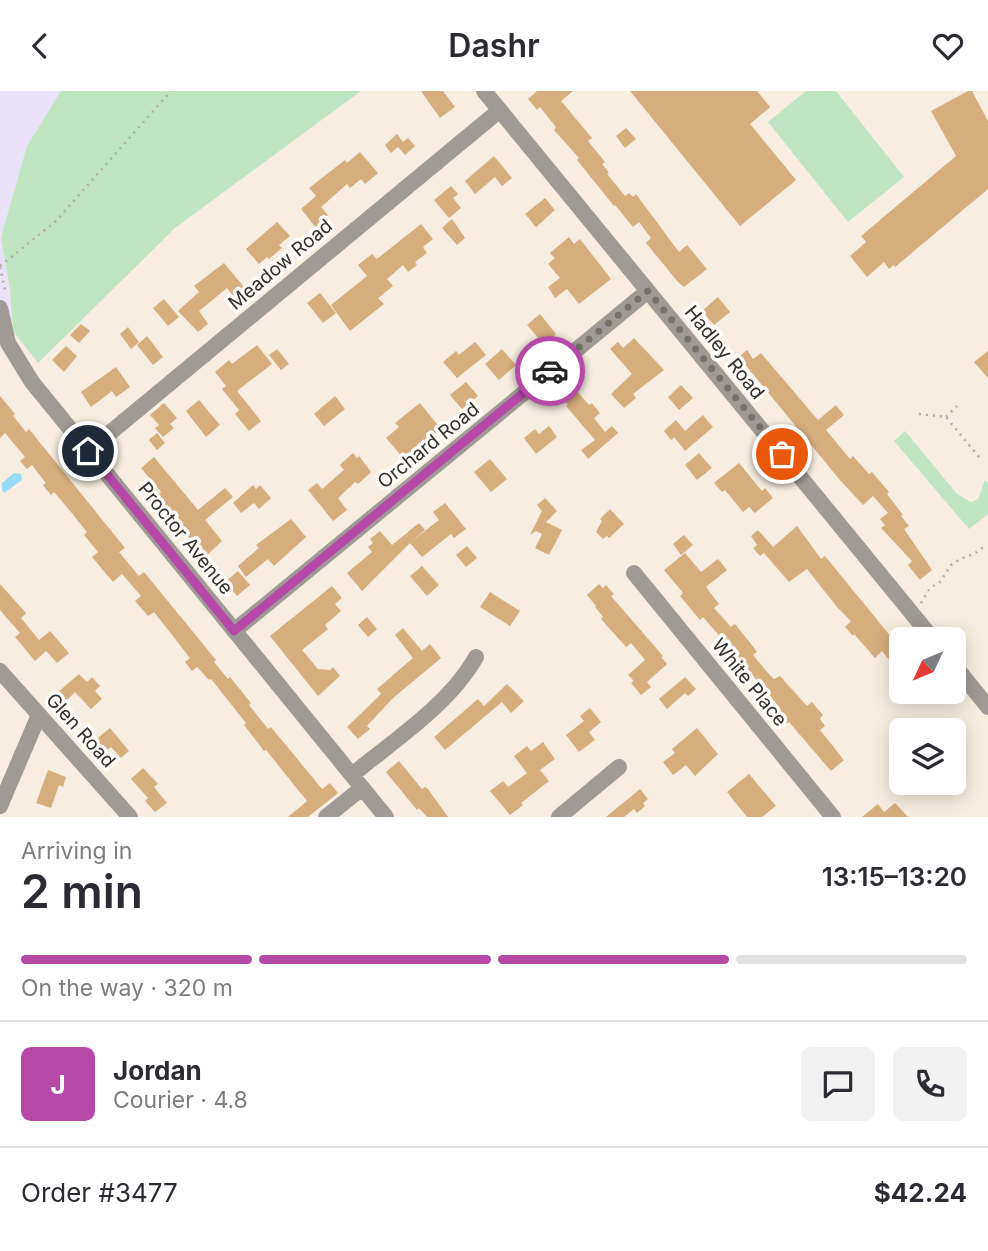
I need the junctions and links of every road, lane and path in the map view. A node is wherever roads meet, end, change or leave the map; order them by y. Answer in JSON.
{"nodes":[{"id":1,"x":172,"y":91,"type":"edge"},
{"id":2,"x":484,"y":91,"type":"edge"},
{"id":3,"x":500,"y":110,"type":"junction"},
{"id":4,"x":0,"y":266,"type":"edge"},
{"id":5,"x":648,"y":291,"type":"junction"},
{"id":6,"x":3,"y":301,"type":"edge"},
{"id":7,"x":957,"y":406,"type":"dead end"},
{"id":8,"x":919,"y":414,"type":"dead end"},
{"id":9,"x":946,"y":417,"type":"junction"},
{"id":10,"x":88,"y":451,"type":"junction"},
{"id":11,"x":979,"y":457,"type":"dead end"},
{"id":12,"x":986,"y":545,"type":"dead end"},
{"id":13,"x":634,"y":573,"type":"dead end"},
{"id":14,"x":921,"y":603,"type":"dead end"},
{"id":15,"x":923,"y":627,"type":"edge"},
{"id":16,"x":234,"y":631,"type":"junction"},
{"id":17,"x":476,"y":657,"type":"dead end"},
{"id":18,"x":0,"y":671,"type":"edge"},
{"id":19,"x":966,"y":680,"type":"edge"},
{"id":20,"x":988,"y":707,"type":"edge"},
{"id":21,"x":38,"y":715,"type":"junction"},
{"id":22,"x":619,"y":767,"type":"dead end"},
{"id":23,"x":357,"y":782,"type":"junction"},
{"id":24,"x":0,"y":806,"type":"edge"},
{"id":25,"x":130,"y":817,"type":"edge"},
{"id":26,"x":327,"y":817,"type":"edge"},
{"id":27,"x":386,"y":817,"type":"edge"},
{"id":28,"x":559,"y":817,"type":"edge"},
{"id":29,"x":833,"y":817,"type":"edge"}],
"edges":[{"from":1,"to":4,"type":"path"},
{"from":2,"to":3,"type":"street","name":"Hadley Road"},
{"from":3,"to":5,"type":"street","name":"Hadley Road"},
{"from":3,"to":10,"type":"street","name":"Meadow Road"},
{"from":4,"to":6,"type":"path"},
{"from":5,"to":15,"type":"street","name":"Hadley Road"},
{"from":5,"to":16,"type":"street","name":"Orchard Road"},
{"from":6,"to":10,"type":"street","name":"Proctor Avenue"},
{"from":7,"to":9,"type":"path"},
{"from":8,"to":9,"type":"path"},
{"from":9,"to":11,"type":"path"},
{"from":10,"to":16,"type":"street","name":"Proctor Avenue"},
{"from":12,"to":14,"type":"path"},
{"from":13,"to":29,"type":"street","name":"White Place"},
{"from":16,"to":23,"type":"street","name":"Proctor Avenue"},
{"from":17,"to":23,"type":"street"},
{"from":18,"to":21,"type":"street","name":"Glen Road"},
{"from":19,"to":20,"type":"street"},
{"from":21,"to":24,"type":"street"},
{"from":21,"to":25,"type":"street","name":"Glen Road"},
{"from":22,"to":28,"type":"street"},
{"from":23,"to":26,"type":"street"},
{"from":23,"to":27,"type":"street","name":"Proctor Avenue"}]}
